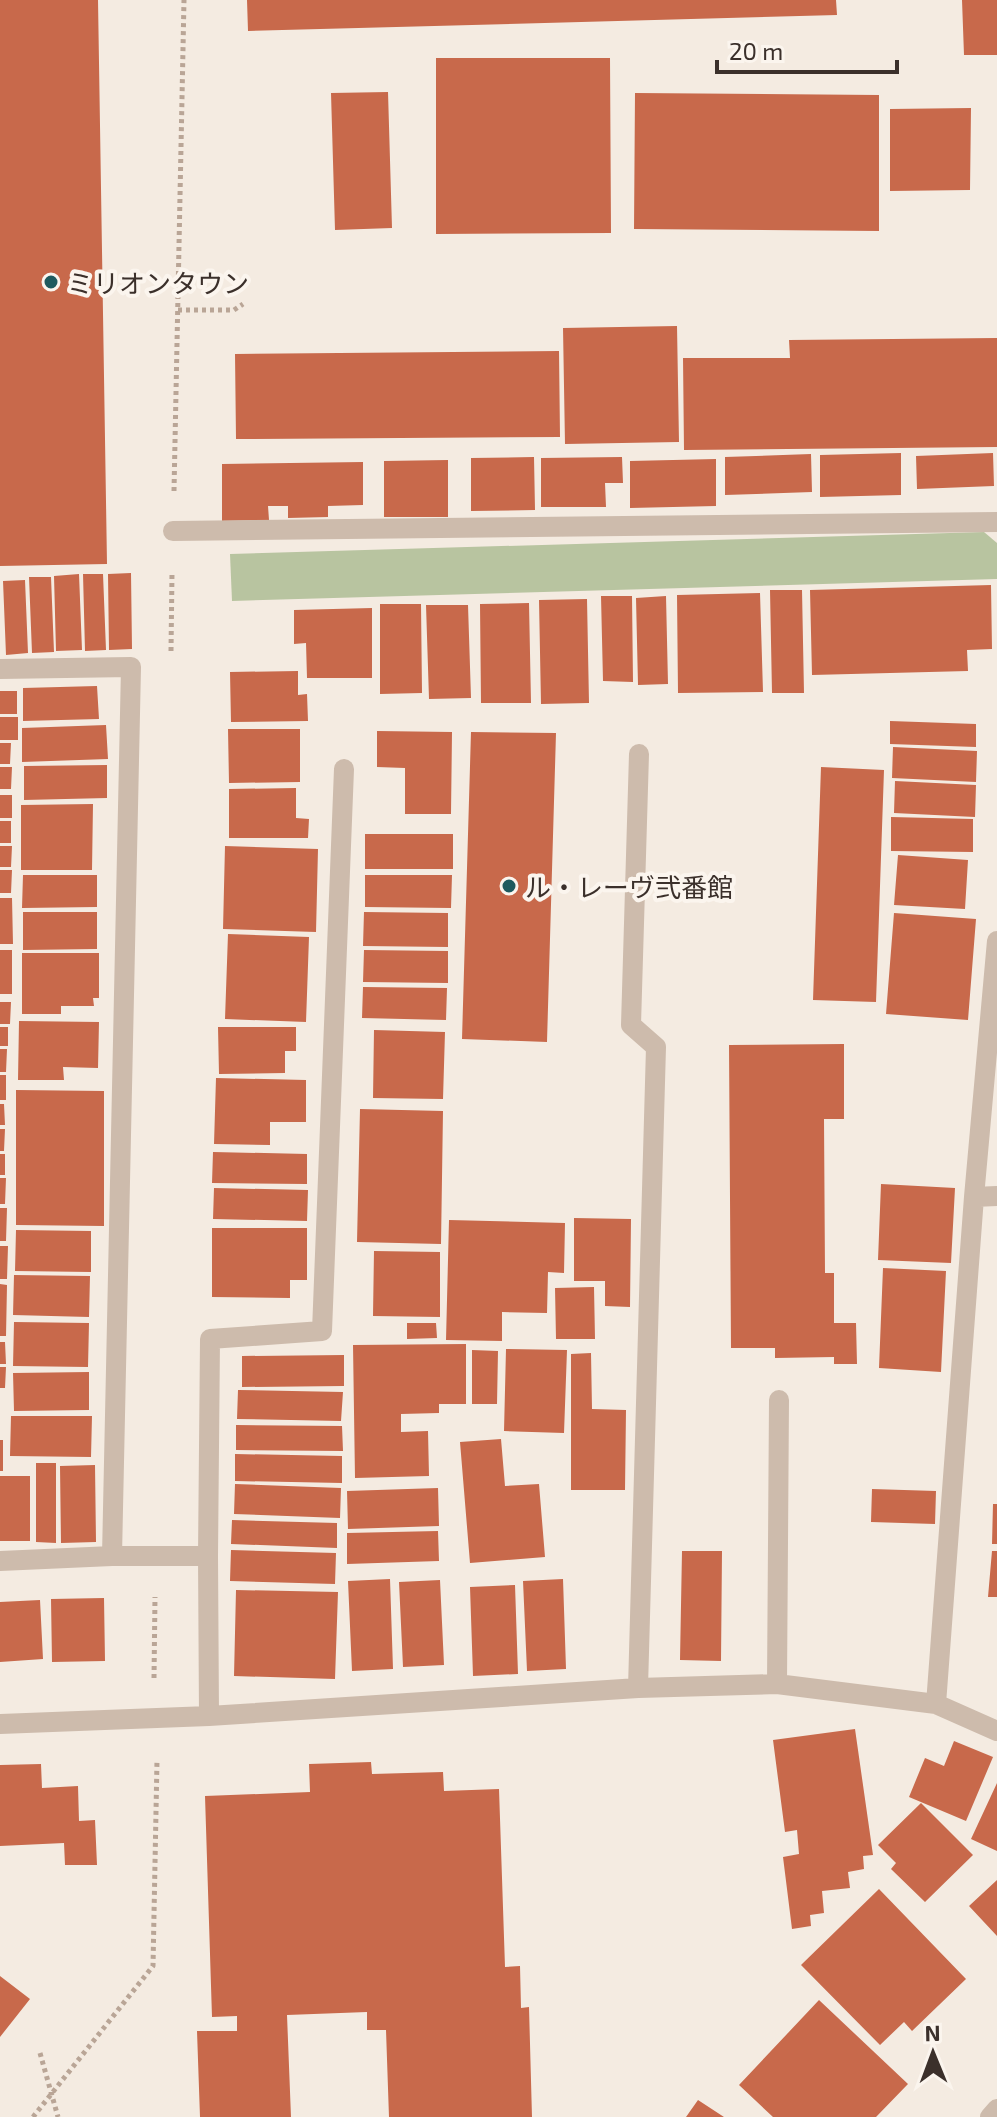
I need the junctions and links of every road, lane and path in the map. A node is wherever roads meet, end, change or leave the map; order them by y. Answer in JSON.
{"nodes":[{"id":1,"x":243,"y":304,"type":"dead end"},
{"id":2,"x":178,"y":310,"type":"dead end"},
{"id":3,"x":997,"y":522,"type":"edge"},
{"id":4,"x":173,"y":531,"type":"dead end"},
{"id":5,"x":0,"y":669,"type":"edge"},
{"id":6,"x":639,"y":754,"type":"dead end"},
{"id":7,"x":344,"y":769,"type":"dead end"},
{"id":8,"x":997,"y":941,"type":"edge"},
{"id":9,"x":997,"y":1196,"type":"edge"},
{"id":10,"x":974,"y":1197,"type":"junction"},
{"id":11,"x":779,"y":1400,"type":"dead end"},
{"id":12,"x":112,"y":1556,"type":"junction"},
{"id":13,"x":208,"y":1556,"type":"junction"},
{"id":14,"x":0,"y":1561,"type":"edge"},
{"id":15,"x":777,"y":1684,"type":"junction"},
{"id":16,"x":638,"y":1688,"type":"junction"},
{"id":17,"x":936,"y":1704,"type":"junction"},
{"id":18,"x":209,"y":1716,"type":"junction"},
{"id":19,"x":0,"y":1724,"type":"edge"},
{"id":20,"x":997,"y":1731,"type":"edge"},
{"id":21,"x":157,"y":1758,"type":"dead end"},
{"id":22,"x":40,"y":2053,"type":"dead end"},
{"id":23,"x":51,"y":2094,"type":"junction"},
{"id":24,"x":997,"y":2109,"type":"edge"},
{"id":25,"x":33,"y":2117,"type":"edge"},
{"id":26,"x":58,"y":2117,"type":"edge"},
{"id":27,"x":990,"y":2117,"type":"edge"}],
"edges":[{"from":1,"to":2,"type":"path"},
{"from":3,"to":4,"type":"street"},
{"from":5,"to":12,"type":"street"},
{"from":6,"to":16,"type":"street"},
{"from":7,"to":13,"type":"street"},
{"from":8,"to":10,"type":"street"},
{"from":9,"to":10,"type":"street"},
{"from":10,"to":17,"type":"street"},
{"from":11,"to":15,"type":"street"},
{"from":12,"to":13,"type":"street"},
{"from":12,"to":14,"type":"street"},
{"from":13,"to":18,"type":"street"},
{"from":15,"to":16,"type":"street"},
{"from":15,"to":17,"type":"street"},
{"from":16,"to":18,"type":"street"},
{"from":17,"to":20,"type":"street"},
{"from":18,"to":19,"type":"street"},
{"from":21,"to":23,"type":"path"},
{"from":22,"to":23,"type":"path"},
{"from":23,"to":25,"type":"path"},
{"from":23,"to":26,"type":"path"},
{"from":24,"to":27,"type":"street"}]}
